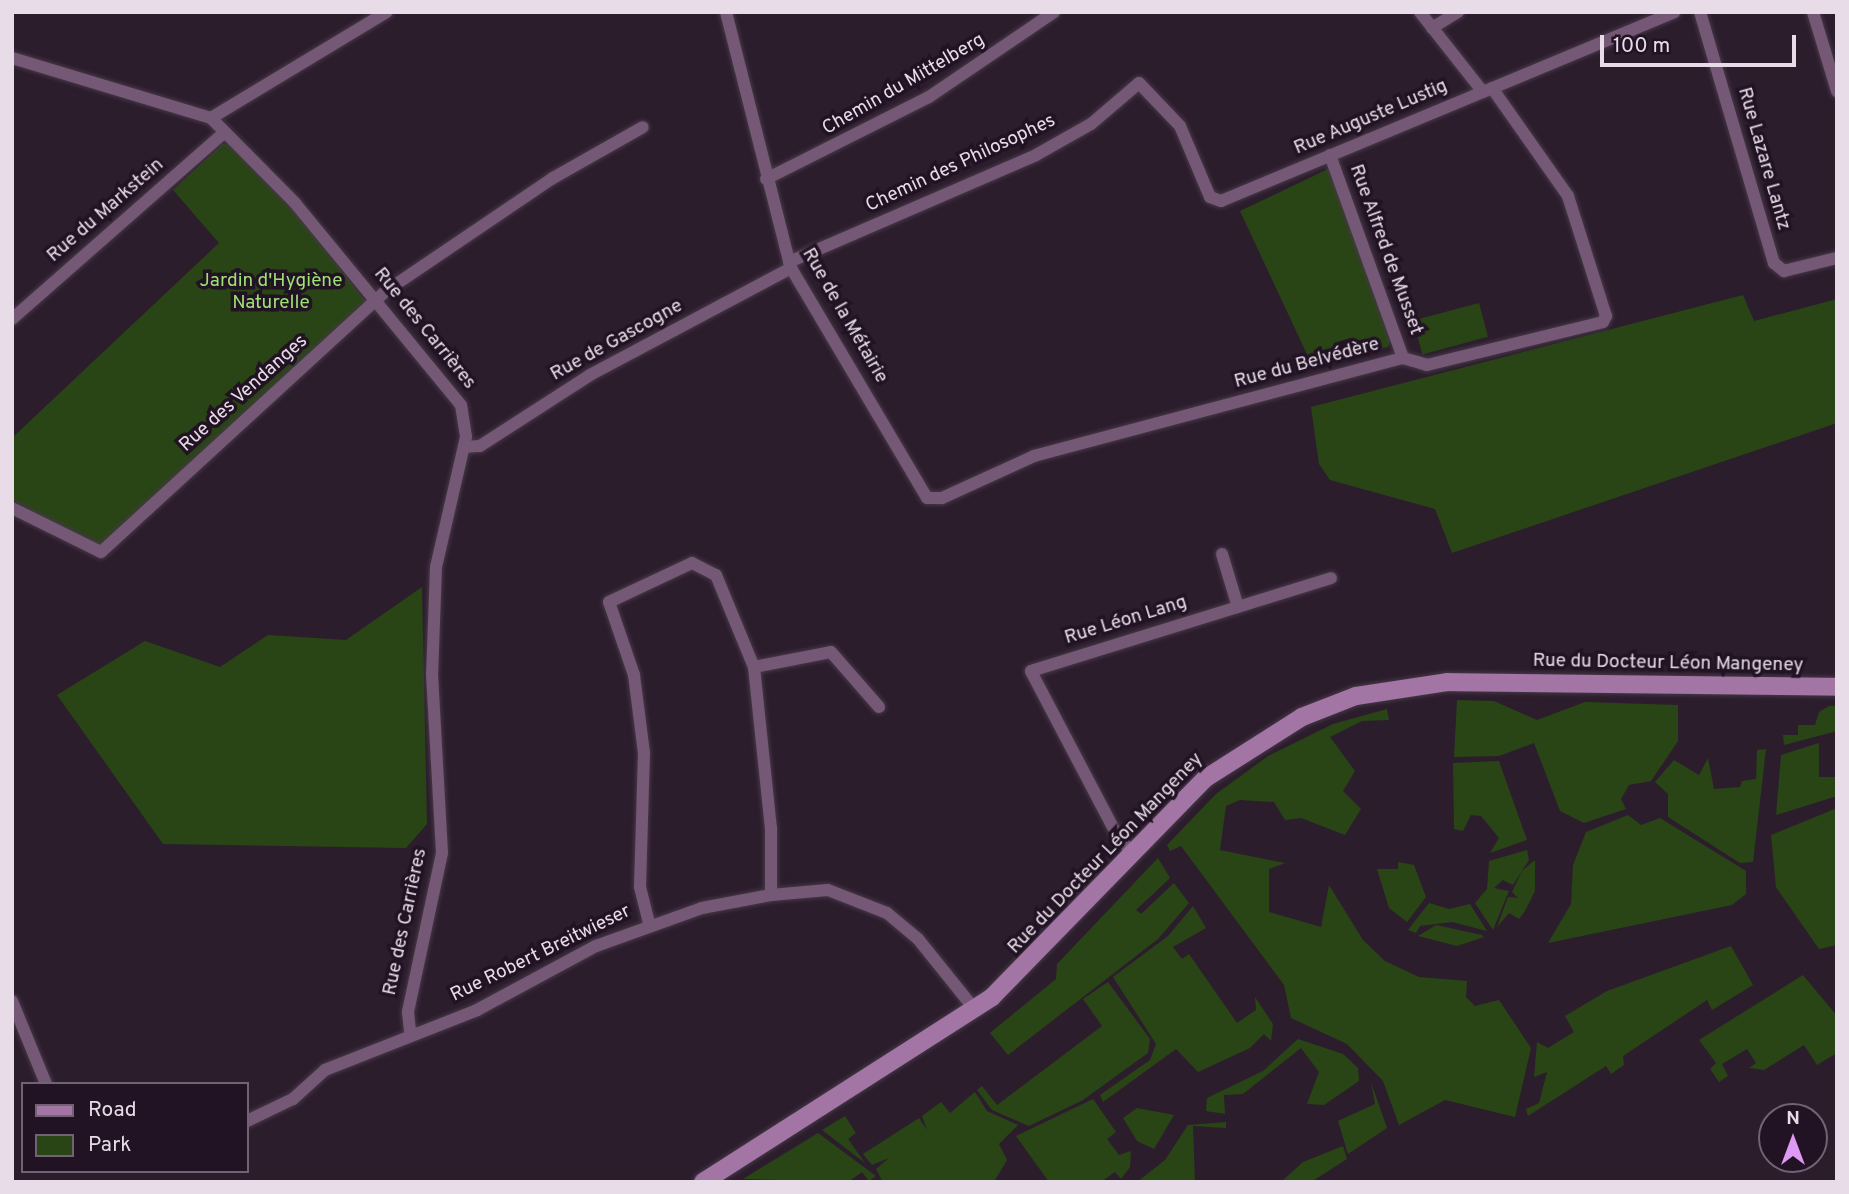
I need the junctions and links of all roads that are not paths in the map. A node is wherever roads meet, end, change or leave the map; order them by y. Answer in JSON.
{"nodes":[{"id":1,"x":387,"y":12,"type":"edge"},
{"id":2,"x":726,"y":12,"type":"edge"},
{"id":3,"x":1054,"y":12,"type":"edge"},
{"id":4,"x":1420,"y":12,"type":"edge"},
{"id":5,"x":1458,"y":12,"type":"edge"},
{"id":6,"x":1674,"y":12,"type":"edge"},
{"id":7,"x":1700,"y":12,"type":"edge"},
{"id":8,"x":1813,"y":12,"type":"edge"},
{"id":9,"x":1432,"y":28,"type":"junction"},
{"id":10,"x":12,"y":58,"type":"edge"},
{"id":11,"x":1139,"y":83,"type":"joint"},
{"id":12,"x":1487,"y":90,"type":"junction"},
{"id":13,"x":1837,"y":91,"type":"edge"},
{"id":14,"x":211,"y":118,"type":"junction"},
{"id":15,"x":643,"y":127,"type":"dead end"},
{"id":16,"x":225,"y":132,"type":"junction"},
{"id":17,"x":1330,"y":155,"type":"junction"},
{"id":18,"x":766,"y":179,"type":"junction"},
{"id":19,"x":1837,"y":258,"type":"edge"},
{"id":20,"x":790,"y":265,"type":"junction"},
{"id":21,"x":378,"y":301,"type":"junction"},
{"id":22,"x":12,"y":320,"type":"edge"},
{"id":23,"x":1403,"y":358,"type":"junction"},
{"id":24,"x":464,"y":447,"type":"junction"},
{"id":25,"x":933,"y":500,"type":"joint"},
{"id":26,"x":12,"y":508,"type":"edge"},
{"id":27,"x":1222,"y":554,"type":"dead end"},
{"id":28,"x":1331,"y":578,"type":"dead end"},
{"id":29,"x":1238,"y":607,"type":"junction"},
{"id":30,"x":754,"y":667,"type":"junction"},
{"id":31,"x":1837,"y":687,"type":"edge"},
{"id":32,"x":879,"y":707,"type":"dead end"},
{"id":33,"x":1133,"y":853,"type":"junction"},
{"id":34,"x":771,"y":895,"type":"junction"},
{"id":35,"x":649,"y":923,"type":"junction"},
{"id":36,"x":12,"y":1001,"type":"edge"},
{"id":37,"x":975,"y":1010,"type":"junction"},
{"id":38,"x":411,"y":1031,"type":"junction"},
{"id":39,"x":45,"y":1082,"type":"edge"},
{"id":40,"x":248,"y":1121,"type":"edge"},
{"id":41,"x":703,"y":1182,"type":"edge"}],
"edges":[{"from":1,"to":14,"type":"street"},
{"from":2,"to":18,"type":"street","name":"Rue de la Métairie"},
{"from":3,"to":18,"type":"street","name":"Chemin du Mittelberg"},
{"from":4,"to":9,"type":"street"},
{"from":5,"to":9,"type":"street"},
{"from":6,"to":12,"type":"street","name":"Rue Auguste Lustig"},
{"from":7,"to":19,"type":"street","name":"Rue Lazare Lantz"},
{"from":8,"to":13,"type":"street"},
{"from":9,"to":12,"type":"street"},
{"from":10,"to":14,"type":"street","name":"Rue des Carrières"},
{"from":11,"to":17,"type":"street","name":"Rue Auguste Lustig"},
{"from":11,"to":20,"type":"street","name":"Chemin des Philosophes"},
{"from":12,"to":17,"type":"street","name":"Rue Auguste Lustig"},
{"from":12,"to":23,"type":"street","name":"Rue du Belvédère"},
{"from":14,"to":16,"type":"street","name":"Rue des Carrières"},
{"from":15,"to":21,"type":"street","name":"Rue des Vendanges"},
{"from":16,"to":21,"type":"street","name":"Rue des Carrières"},
{"from":16,"to":22,"type":"street","name":"Rue du Markstein"},
{"from":17,"to":23,"type":"street","name":"Rue Alfred de Musset"},
{"from":18,"to":20,"type":"street","name":"Rue de la Métairie"},
{"from":20,"to":24,"type":"street","name":"Rue de Gascogne"},
{"from":20,"to":25,"type":"street","name":"Rue de la Métairie"},
{"from":21,"to":24,"type":"street","name":"Rue des Carrières"},
{"from":21,"to":26,"type":"street","name":"Rue des Vendanges"},
{"from":23,"to":25,"type":"street","name":"Rue du Belvédère"},
{"from":24,"to":38,"type":"street","name":"Rue des Carrières"},
{"from":27,"to":29,"type":"street"},
{"from":28,"to":29,"type":"street","name":"Rue Léon Lang"},
{"from":29,"to":33,"type":"street","name":"Rue Léon Lang"},
{"from":30,"to":32,"type":"street"},
{"from":30,"to":34,"type":"street"},
{"from":30,"to":35,"type":"street"},
{"from":31,"to":33,"type":"street","name":"Rue du Docteur Léon Mangeney"},
{"from":33,"to":37,"type":"street","name":"Rue du Docteur Léon Mangeney"},
{"from":34,"to":35,"type":"street","name":"Rue Robert Breitwieser"},
{"from":34,"to":37,"type":"street","name":"Rue Robert Breitwieser"},
{"from":35,"to":38,"type":"street","name":"Rue Robert Breitwieser"},
{"from":36,"to":39,"type":"street"},
{"from":37,"to":41,"type":"street","name":"Rue du Docteur Léon Mangeney"},
{"from":38,"to":40,"type":"street","name":"Rue Robert Breitwieser"}]}
